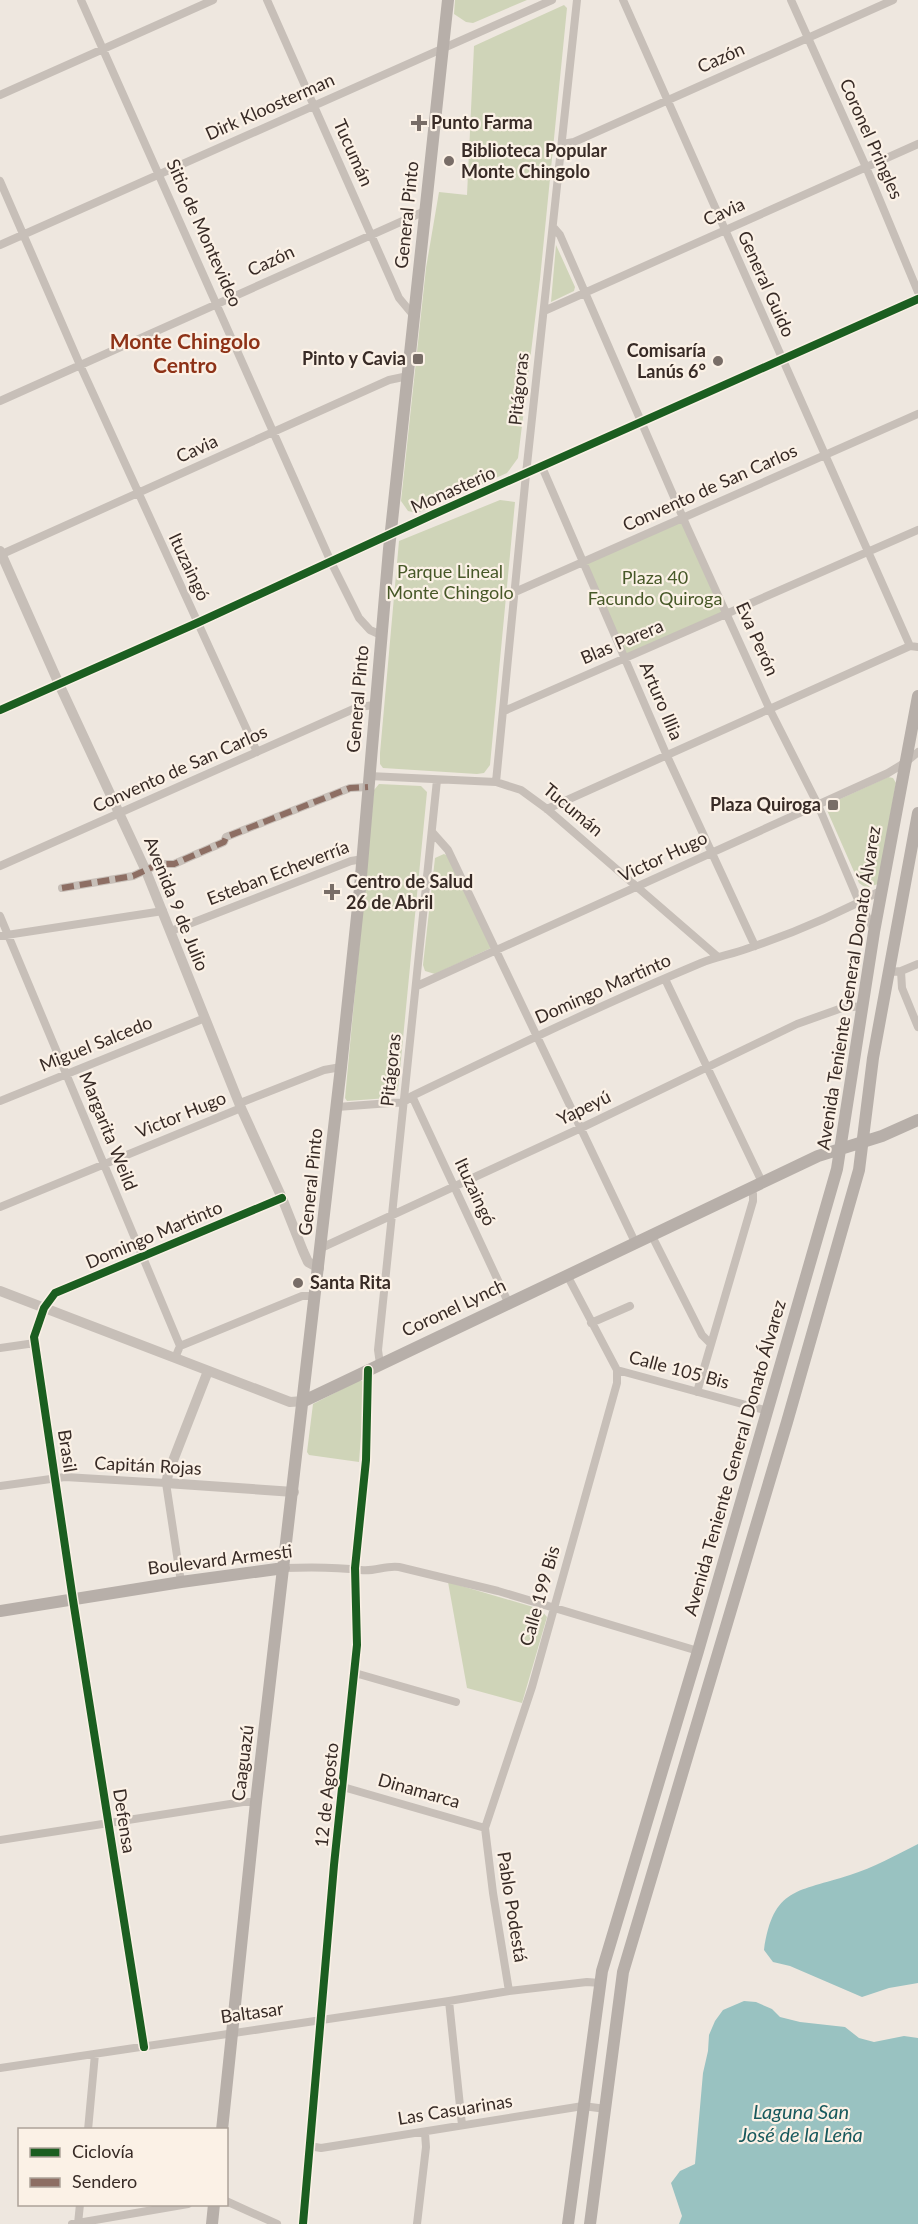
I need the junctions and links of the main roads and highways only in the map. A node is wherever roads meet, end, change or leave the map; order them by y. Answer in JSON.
{"nodes":[{"id":1,"x":448,"y":0,"type":"edge"},
{"id":2,"x":918,"y":696,"type":"edge"},
{"id":3,"x":918,"y":813,"type":"edge"},
{"id":4,"x":915,"y":848,"type":"edge"},
{"id":5,"x":918,"y":1120,"type":"edge"},
{"id":6,"x":862,"y":1143,"type":"junction"},
{"id":7,"x":841,"y":1149,"type":"junction"},
{"id":8,"x":304,"y":1401,"type":"junction"},
{"id":9,"x":284,"y":1568,"type":"junction"},
{"id":10,"x":0,"y":1611,"type":"edge"},
{"id":11,"x":222,"y":2128,"type":"edge"},
{"id":12,"x":214,"y":2206,"type":"edge"},
{"id":13,"x":212,"y":2224,"type":"edge"},
{"id":14,"x":568,"y":2224,"type":"edge"},
{"id":15,"x":590,"y":2224,"type":"edge"}],
"edges":[{"from":1,"to":8,"type":"main road","name":"General Pinto"},
{"from":2,"to":7,"type":"main road","name":"Avenida Teniente General Donato Álvarez"},
{"from":3,"to":4,"type":"main road","name":"Avenida Teniente General Donato Álvarez"},
{"from":4,"to":6,"type":"main road","name":"Avenida Teniente General Donato Álvarez"},
{"from":5,"to":6,"type":"main road","name":"Coronel Lynch"},
{"from":6,"to":7,"type":"main road","name":"Coronel Lynch"},
{"from":6,"to":15,"type":"main road","name":"Avenida Teniente General Donato Álvarez"},
{"from":7,"to":8,"type":"main road","name":"Coronel Lynch"},
{"from":7,"to":14,"type":"main road","name":"Avenida Teniente General Donato Álvarez"},
{"from":8,"to":9,"type":"main road","name":"Caaguazú"},
{"from":9,"to":10,"type":"main road","name":"Boulevard Armesti"},
{"from":9,"to":11,"type":"main road","name":"Caaguazú"},
{"from":12,"to":13,"type":"main road"}]}
